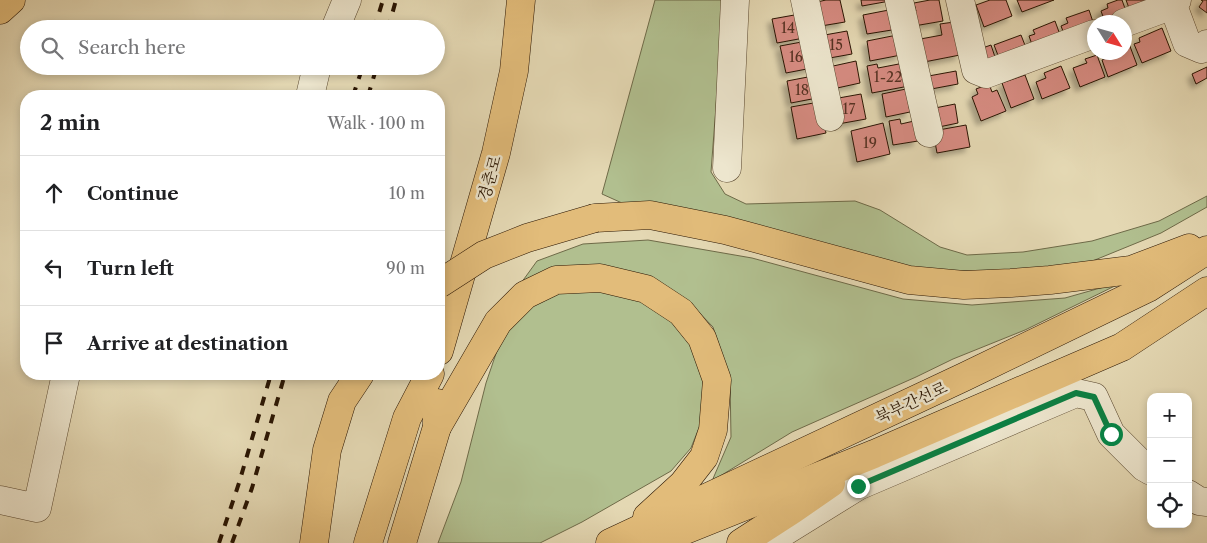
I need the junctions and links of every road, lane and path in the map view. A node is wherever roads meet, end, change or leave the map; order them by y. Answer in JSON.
{"nodes":[{"id":1,"x":11,"y":0,"type":"edge"},
{"id":2,"x":347,"y":0,"type":"edge"},
{"id":3,"x":521,"y":0,"type":"edge"},
{"id":4,"x":735,"y":0,"type":"edge"},
{"id":5,"x":805,"y":0,"type":"edge"},
{"id":6,"x":899,"y":0,"type":"edge"},
{"id":7,"x":960,"y":0,"type":"edge"},
{"id":8,"x":1174,"y":2,"type":"edge"},
{"id":9,"x":0,"y":10,"type":"edge"},
{"id":10,"x":339,"y":20,"type":"edge"},
{"id":11,"x":1132,"y":20,"type":"edge"},
{"id":12,"x":1087,"y":37,"type":"edge"},
{"id":13,"x":1207,"y":44,"type":"edge"},
{"id":14,"x":315,"y":75,"type":"edge"},
{"id":15,"x":311,"y":90,"type":"edge"},
{"id":16,"x":830,"y":117,"type":"dead end"},
{"id":17,"x":929,"y":133,"type":"dead end"},
{"id":18,"x":726,"y":168,"type":"dead end"},
{"id":19,"x":1207,"y":242,"type":"edge"},
{"id":20,"x":1207,"y":250,"type":"edge"},
{"id":21,"x":445,"y":280,"type":"edge"},
{"id":22,"x":1207,"y":292,"type":"edge"},
{"id":23,"x":445,"y":330,"type":"edge"},
{"id":24,"x":65,"y":380,"type":"edge"},
{"id":25,"x":356,"y":380,"type":"edge"},
{"id":26,"x":427,"y":380,"type":"edge"},
{"id":27,"x":436,"y":380,"type":"edge"},
{"id":28,"x":438,"y":427,"type":"junction"},
{"id":29,"x":874,"y":454,"type":"junction"},
{"id":30,"x":1147,"y":469,"type":"edge"},
{"id":31,"x":1192,"y":497,"type":"edge"},
{"id":32,"x":0,"y":500,"type":"edge"},
{"id":33,"x":1207,"y":502,"type":"edge"},
{"id":34,"x":618,"y":540,"type":"edge"},
{"id":35,"x":314,"y":543,"type":"edge"},
{"id":36,"x":368,"y":543,"type":"edge"},
{"id":37,"x":402,"y":543,"type":"edge"},
{"id":38,"x":653,"y":543,"type":"edge"},
{"id":39,"x":740,"y":543,"type":"edge"},
{"id":40,"x":766,"y":543,"type":"edge"}],
"edges":[{"from":1,"to":9,"type":"main road"},
{"from":2,"to":10,"type":"street"},
{"from":3,"to":23,"type":"main road","name":"경춘로"},
{"from":4,"to":18,"type":"street"},
{"from":5,"to":16,"type":"street"},
{"from":6,"to":17,"type":"street"},
{"from":7,"to":12,"type":"street"},
{"from":8,"to":11,"type":"street"},
{"from":8,"to":13,"type":"street"},
{"from":14,"to":15,"type":"street"},
{"from":19,"to":21,"type":"main road","bridge":true},
{"from":20,"to":34,"type":"main road","name":"북부간선로"},
{"from":22,"to":29,"type":"main road","name":"북부간선로"},
{"from":24,"to":32,"type":"street"},
{"from":25,"to":35,"type":"main road"},
{"from":26,"to":36,"type":"main road"},
{"from":27,"to":28,"type":"main road"},
{"from":28,"to":34,"type":"main road"},
{"from":28,"to":37,"type":"main road"},
{"from":29,"to":38,"type":"main road","name":"북부간선로"},
{"from":29,"to":39,"type":"main road"},
{"from":30,"to":40,"type":"street"},
{"from":31,"to":33,"type":"street"}]}
